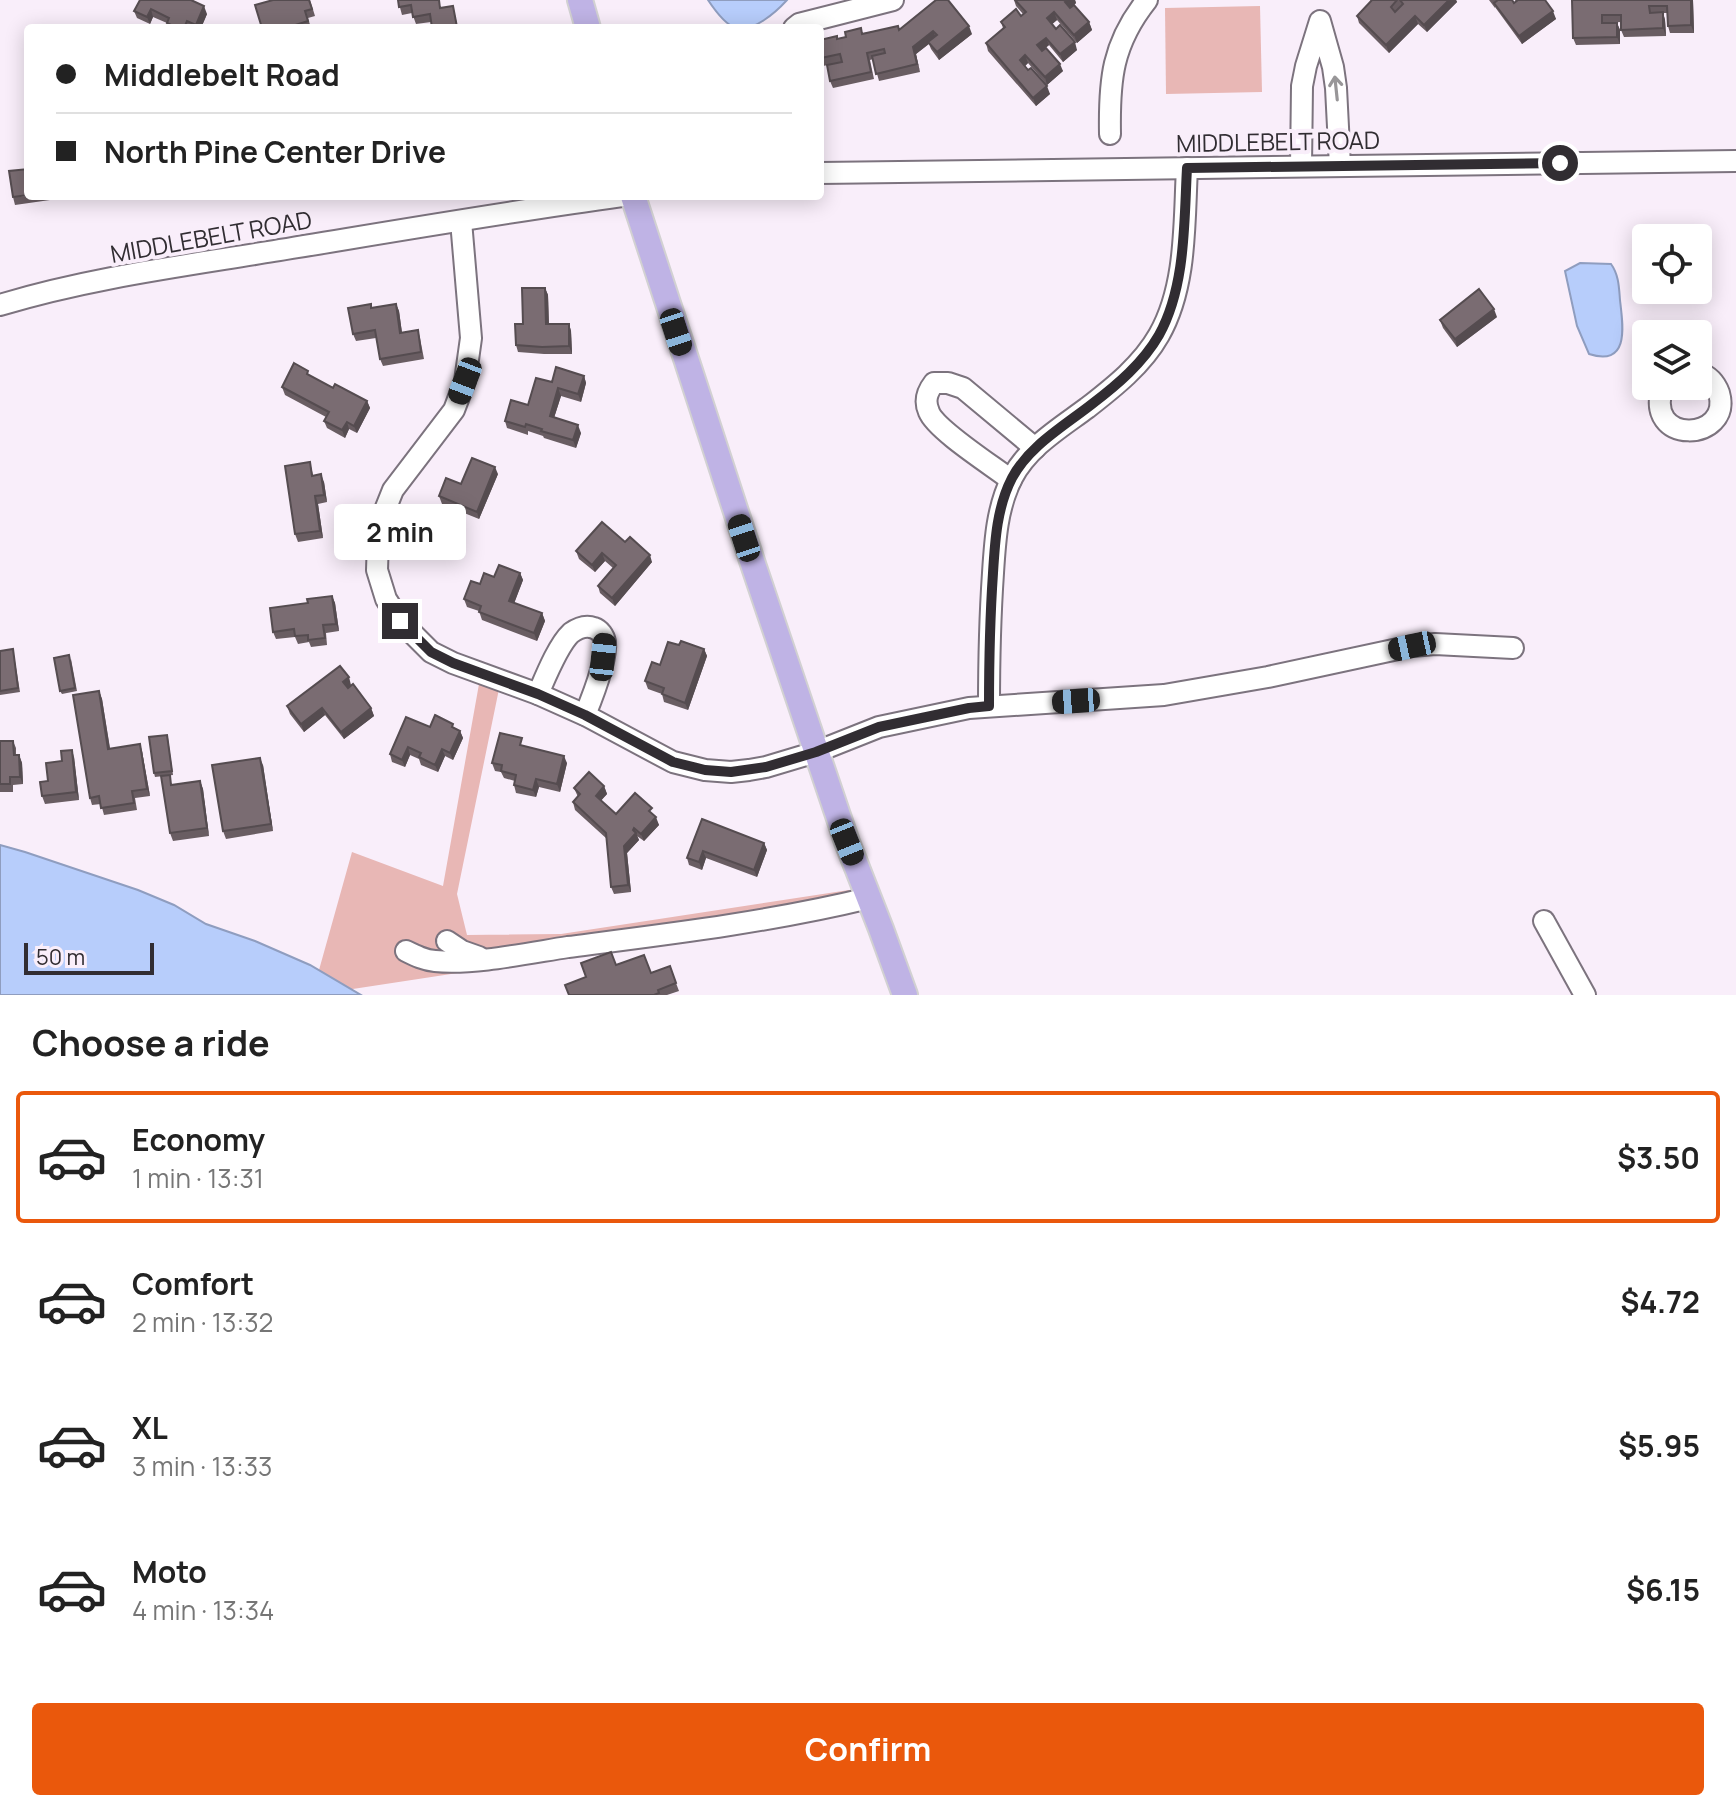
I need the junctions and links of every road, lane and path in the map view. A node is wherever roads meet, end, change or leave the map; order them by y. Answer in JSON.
{"nodes":[{"id":1,"x":580,"y":0,"type":"edge"},
{"id":2,"x":893,"y":0,"type":"edge"},
{"id":3,"x":1147,"y":0,"type":"edge"},
{"id":4,"x":1320,"y":10,"type":"edge"},
{"id":5,"x":587,"y":24,"type":"edge"},
{"id":6,"x":799,"y":24,"type":"edge"},
{"id":7,"x":1110,"y":134,"type":"dead end"},
{"id":8,"x":1736,"y":161,"type":"edge"},
{"id":9,"x":1301,"y":166,"type":"junction"},
{"id":10,"x":1340,"y":166,"type":"junction"},
{"id":11,"x":1187,"y":168,"type":"junction"},
{"id":12,"x":824,"y":173,"type":"edge"},
{"id":13,"x":596,"y":200,"type":"edge"},
{"id":14,"x":634,"y":200,"type":"edge"},
{"id":15,"x":461,"y":221,"type":"junction"},
{"id":16,"x":0,"y":305,"type":"edge"},
{"id":17,"x":1712,"y":380,"type":"edge"},
{"id":18,"x":1659,"y":400,"type":"edge"},
{"id":19,"x":1728,"y":404,"type":"edge"},
{"id":20,"x":1035,"y":448,"type":"junction"},
{"id":21,"x":1011,"y":480,"type":"junction"},
{"id":22,"x":1513,"y":648,"type":"dead end"},
{"id":23,"x":538,"y":694,"type":"junction"},
{"id":24,"x":989,"y":706,"type":"junction"},
{"id":25,"x":585,"y":715,"type":"junction"},
{"id":26,"x":816,"y":752,"type":"junction"},
{"id":27,"x":869,"y":898,"type":"junction"},
{"id":28,"x":1544,"y":921,"type":"dead end"},
{"id":29,"x":447,"y":941,"type":"dead end"},
{"id":30,"x":406,"y":951,"type":"dead end"},
{"id":31,"x":487,"y":958,"type":"junction"},
{"id":32,"x":905,"y":995,"type":"edge"},
{"id":33,"x":1585,"y":995,"type":"edge"}],
"edges":[{"from":1,"to":5,"type":"main road"},
{"from":2,"to":6,"type":"street"},
{"from":3,"to":7,"type":"street"},
{"from":4,"to":9,"type":"street"},
{"from":10,"to":4,"type":"street","one_way":true},
{"from":8,"to":10,"type":"street","name":"MIDDLEBELT ROAD"},
{"from":9,"to":10,"type":"street","name":"MIDDLEBELT ROAD"},
{"from":9,"to":11,"type":"street","name":"MIDDLEBELT ROAD"},
{"from":11,"to":12,"type":"street","name":"MIDDLEBELT ROAD"},
{"from":11,"to":20,"type":"street"},
{"from":13,"to":15,"type":"street","name":"MIDDLEBELT ROAD"},
{"from":14,"to":26,"type":"main road"},
{"from":15,"to":16,"type":"street","name":"MIDDLEBELT ROAD"},
{"from":15,"to":23,"type":"street"},
{"from":17,"to":19,"type":"street"},
{"from":18,"to":19,"type":"street"},
{"from":20,"to":21,"type":"street"},
{"from":20,"to":21,"type":"street"},
{"from":21,"to":24,"type":"street"},
{"from":22,"to":24,"type":"street"},
{"from":23,"to":25,"type":"street"},
{"from":23,"to":25,"type":"street"},
{"from":24,"to":26,"type":"street"},
{"from":25,"to":26,"type":"street"},
{"from":26,"to":27,"type":"main road"},
{"from":27,"to":31,"type":"street"},
{"from":27,"to":32,"type":"main road"},
{"from":28,"to":33,"type":"street"},
{"from":29,"to":31,"type":"street"},
{"from":30,"to":31,"type":"street"}]}
